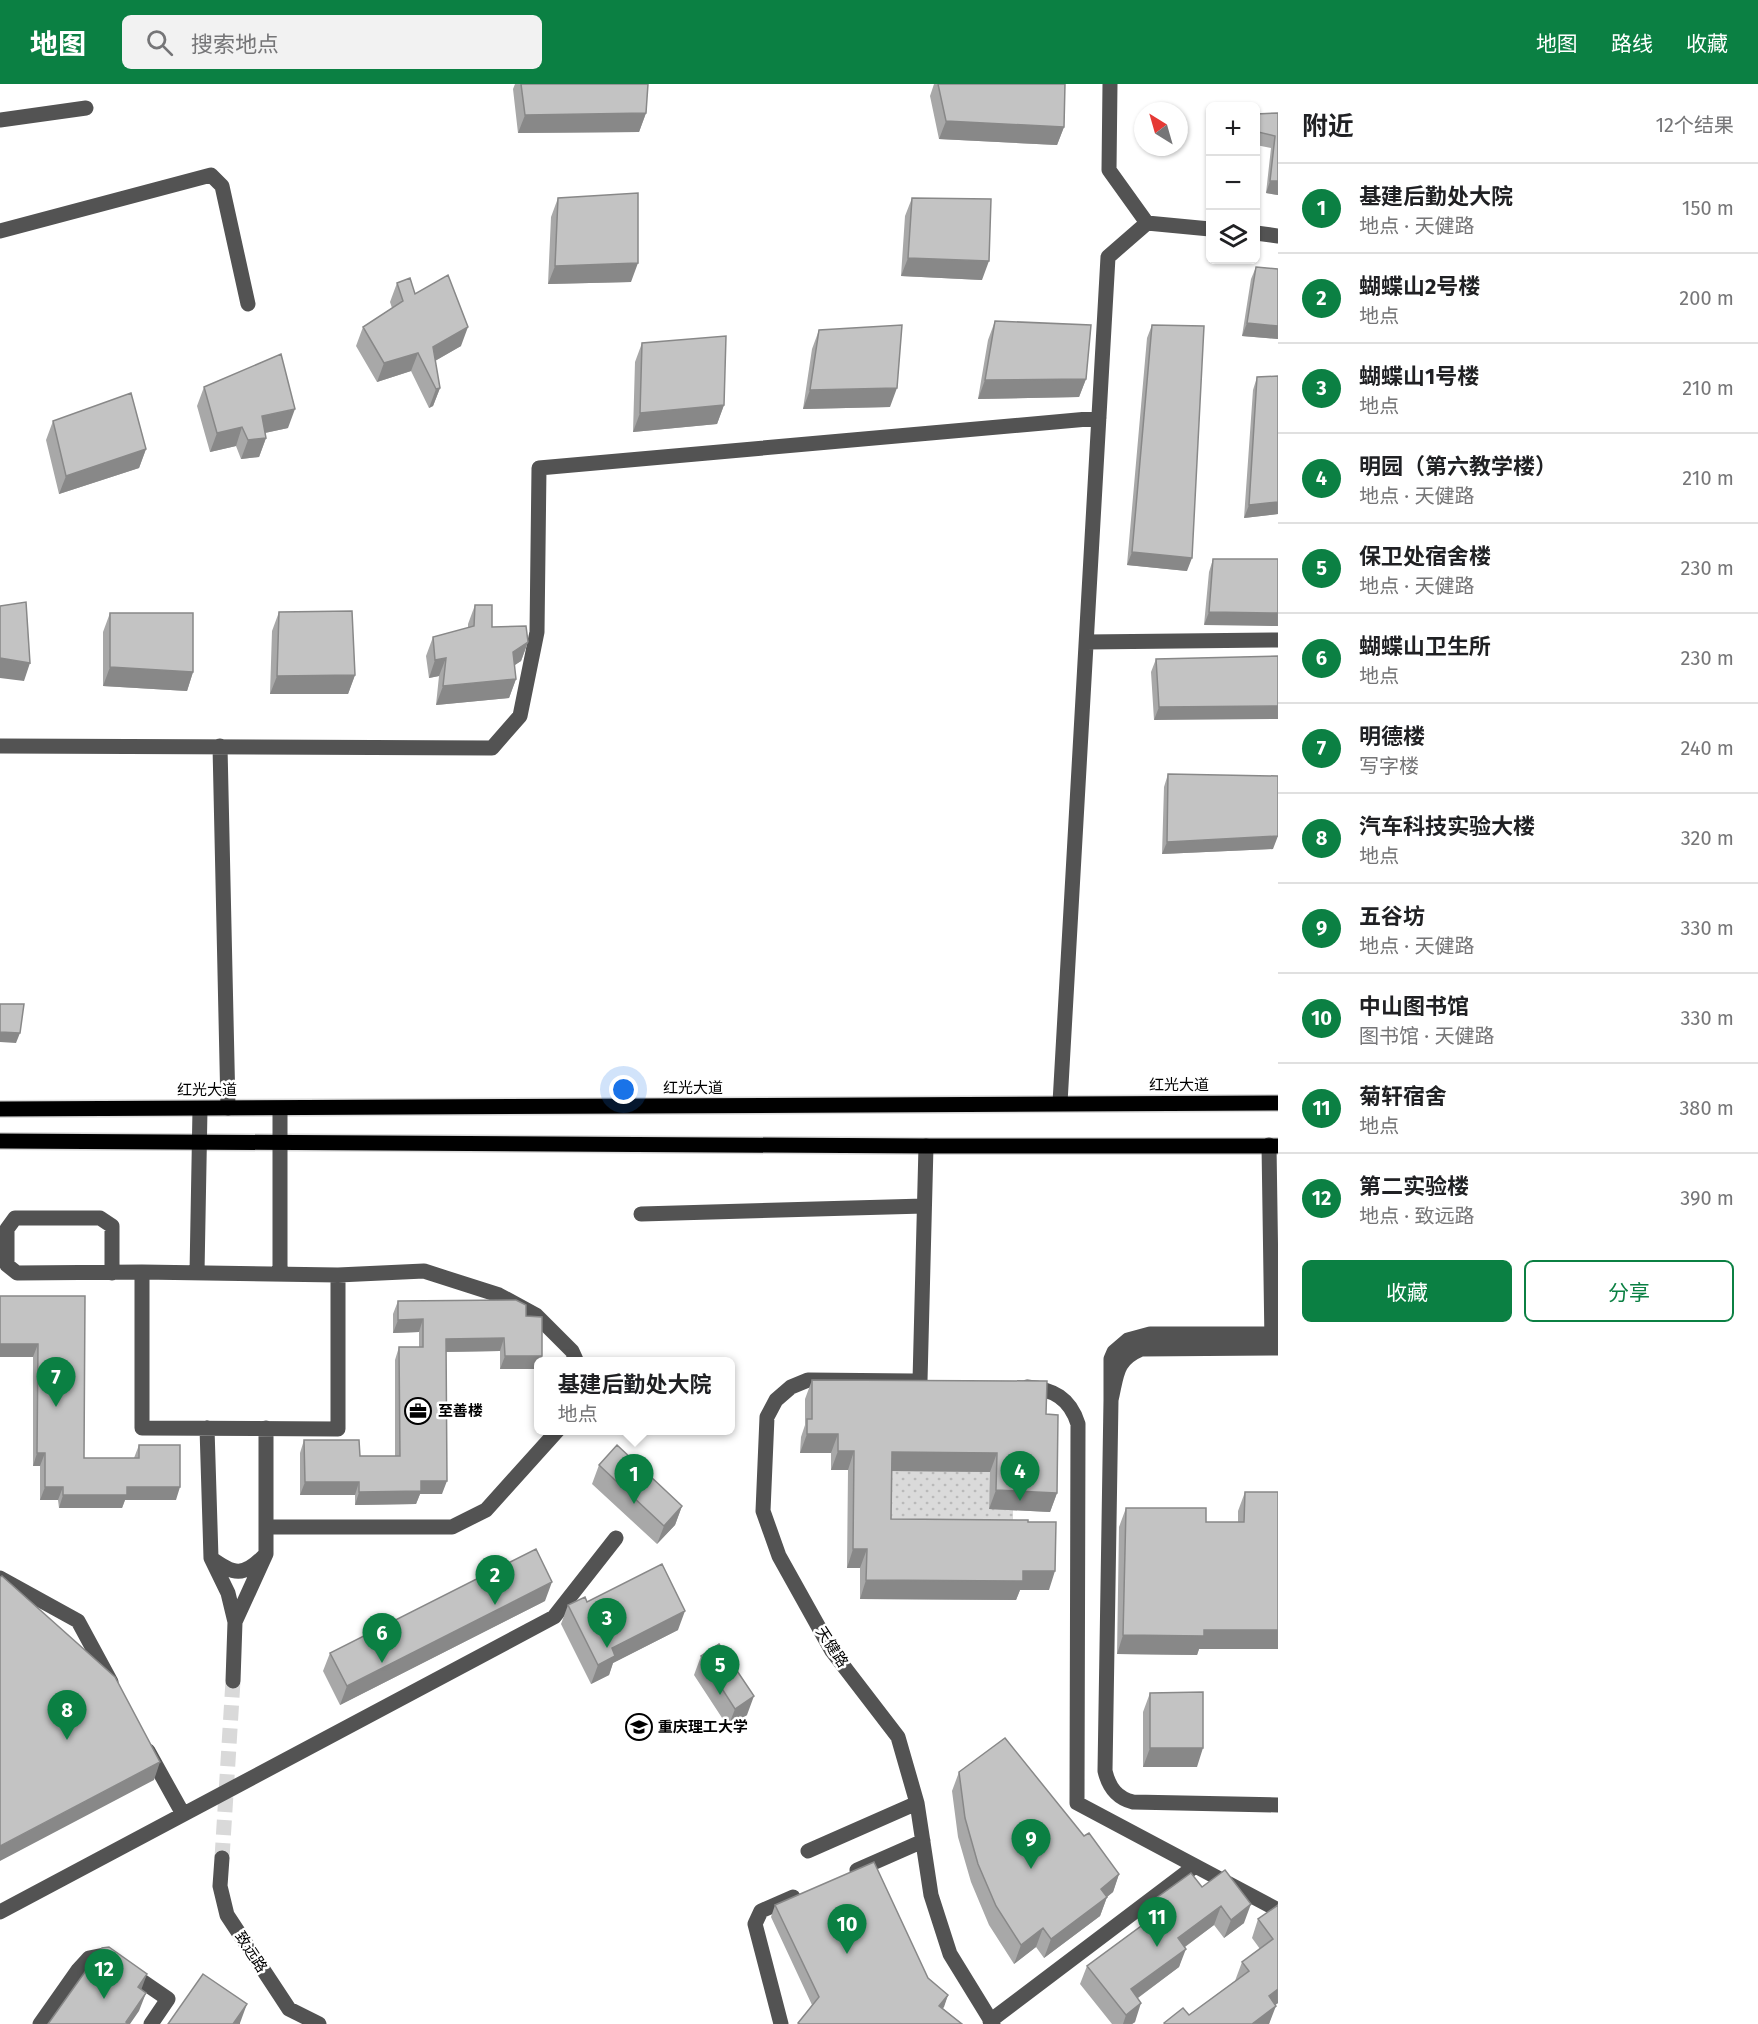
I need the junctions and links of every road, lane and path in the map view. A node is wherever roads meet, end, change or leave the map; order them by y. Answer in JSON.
{"nodes":[{"id":1,"x":1110,"y":84,"type":"edge"},
{"id":2,"x":86,"y":108,"type":"dead end"},
{"id":3,"x":0,"y":120,"type":"edge"},
{"id":4,"x":1147,"y":223,"type":"junction"},
{"id":5,"x":1206,"y":229,"type":"edge"},
{"id":6,"x":0,"y":231,"type":"edge"},
{"id":7,"x":1260,"y":234,"type":"edge"},
{"id":8,"x":1278,"y":236,"type":"edge"},
{"id":9,"x":248,"y":304,"type":"dead end"},
{"id":10,"x":1099,"y":418,"type":"junction"},
{"id":11,"x":1278,"y":640,"type":"edge"},
{"id":12,"x":1086,"y":642,"type":"junction"},
{"id":13,"x":0,"y":746,"type":"edge"},
{"id":14,"x":220,"y":746,"type":"junction"},
{"id":15,"x":1060,"y":1102,"type":"junction"},
{"id":16,"x":1278,"y":1102,"type":"edge"},
{"id":17,"x":0,"y":1108,"type":"edge"},
{"id":18,"x":200,"y":1108,"type":"junction"},
{"id":19,"x":228,"y":1108,"type":"junction"},
{"id":20,"x":280,"y":1109,"type":"junction"},
{"id":21,"x":0,"y":1141,"type":"edge"},
{"id":22,"x":200,"y":1143,"type":"junction"},
{"id":23,"x":281,"y":1144,"type":"junction"},
{"id":24,"x":1274,"y":1145,"type":"edge"},
{"id":25,"x":926,"y":1146,"type":"junction"},
{"id":26,"x":924,"y":1206,"type":"junction"},
{"id":27,"x":641,"y":1214,"type":"dead end"},
{"id":28,"x":142,"y":1272,"type":"junction"},
{"id":29,"x":112,"y":1273,"type":"junction"},
{"id":30,"x":197,"y":1273,"type":"junction"},
{"id":31,"x":280,"y":1274,"type":"junction"},
{"id":32,"x":338,"y":1275,"type":"junction"},
{"id":33,"x":1275,"y":1341,"type":"edge"},
{"id":34,"x":575,"y":1357,"type":"edge"},
{"id":35,"x":1009,"y":1386,"type":"edge"},
{"id":36,"x":207,"y":1428,"type":"junction"},
{"id":37,"x":267,"y":1428,"type":"junction"},
{"id":38,"x":554,"y":1435,"type":"edge"},
{"id":39,"x":266,"y":1527,"type":"junction"},
{"id":40,"x":616,"y":1538,"type":"dead end"},
{"id":41,"x":266,"y":1554,"type":"junction"},
{"id":42,"x":211,"y":1558,"type":"junction"},
{"id":43,"x":0,"y":1578,"type":"edge"},
{"id":44,"x":235,"y":1622,"type":"junction"},
{"id":45,"x":233,"y":1681,"type":"tunnel mouth"},
{"id":46,"x":117,"y":1694,"type":"edge"},
{"id":47,"x":140,"y":1735,"type":"edge"},
{"id":48,"x":917,"y":1803,"type":"junction"},
{"id":49,"x":1278,"y":1804,"type":"edge"},
{"id":50,"x":183,"y":1814,"type":"junction"},
{"id":51,"x":923,"y":1841,"type":"junction"},
{"id":52,"x":808,"y":1851,"type":"dead end"},
{"id":53,"x":222,"y":1858,"type":"tunnel mouth"},
{"id":54,"x":1195,"y":1866,"type":"junction"},
{"id":55,"x":847,"y":1874,"type":"edge"},
{"id":56,"x":804,"y":1892,"type":"edge"},
{"id":57,"x":1278,"y":1910,"type":"edge"},
{"id":58,"x":0,"y":1912,"type":"edge"},
{"id":59,"x":991,"y":2022,"type":"edge"},
{"id":60,"x":40,"y":2024,"type":"edge"},
{"id":61,"x":151,"y":2024,"type":"edge"},
{"id":62,"x":319,"y":2024,"type":"edge"},
{"id":63,"x":781,"y":2024,"type":"edge"}],
"edges":[{"from":1,"to":4,"type":"street"},
{"from":2,"to":3,"type":"street"},
{"from":4,"to":5,"type":"street"},
{"from":4,"to":10,"type":"street"},
{"from":6,"to":9,"type":"street"},
{"from":7,"to":8,"type":"street"},
{"from":10,"to":12,"type":"street"},
{"from":10,"to":14,"type":"street"},
{"from":11,"to":12,"type":"street"},
{"from":12,"to":15,"type":"street"},
{"from":13,"to":14,"type":"street"},
{"from":14,"to":19,"type":"street"},
{"from":15,"to":16,"type":"main road","name":"红光大道"},
{"from":15,"to":20,"type":"main road","name":"红光大道"},
{"from":17,"to":18,"type":"main road","name":"红光大道"},
{"from":18,"to":19,"type":"main road","name":"红光大道"},
{"from":18,"to":22,"type":"street"},
{"from":19,"to":20,"type":"main road","name":"红光大道"},
{"from":20,"to":23,"type":"street"},
{"from":21,"to":22,"type":"main road"},
{"from":22,"to":23,"type":"main road"},
{"from":22,"to":30,"type":"street"},
{"from":23,"to":25,"type":"main road"},
{"from":23,"to":31,"type":"street"},
{"from":24,"to":25,"type":"main road"},
{"from":24,"to":33,"type":"street"},
{"from":25,"to":26,"type":"street"},
{"from":26,"to":27,"type":"street"},
{"from":26,"to":48,"type":"street","name":"天健路"},
{"from":28,"to":29,"type":"street"},
{"from":28,"to":30,"type":"street"},
{"from":28,"to":36,"type":"street"},
{"from":29,"to":29,"type":"street"},
{"from":30,"to":31,"type":"street"},
{"from":31,"to":32,"type":"street"},
{"from":32,"to":34,"type":"street"},
{"from":32,"to":37,"type":"street"},
{"from":33,"to":49,"type":"street"},
{"from":35,"to":54,"type":"street"},
{"from":36,"to":37,"type":"street"},
{"from":36,"to":42,"type":"street"},
{"from":37,"to":39,"type":"street"},
{"from":38,"to":39,"type":"street"},
{"from":39,"to":41,"type":"street"},
{"from":40,"to":50,"type":"street"},
{"from":41,"to":42,"type":"street"},
{"from":41,"to":44,"type":"street"},
{"from":42,"to":44,"type":"street"},
{"from":43,"to":46,"type":"street"},
{"from":44,"to":45,"type":"street"},
{"from":47,"to":50,"type":"street"},
{"from":48,"to":51,"type":"street","name":"天健路"},
{"from":48,"to":52,"type":"street"},
{"from":50,"to":58,"type":"street"},
{"from":51,"to":55,"type":"street"},
{"from":51,"to":59,"type":"street","name":"天健路"},
{"from":53,"to":62,"type":"street","name":"致远路"},
{"from":54,"to":57,"type":"street"},
{"from":54,"to":59,"type":"street"},
{"from":56,"to":63,"type":"street"},
{"from":60,"to":61,"type":"street"}]}
